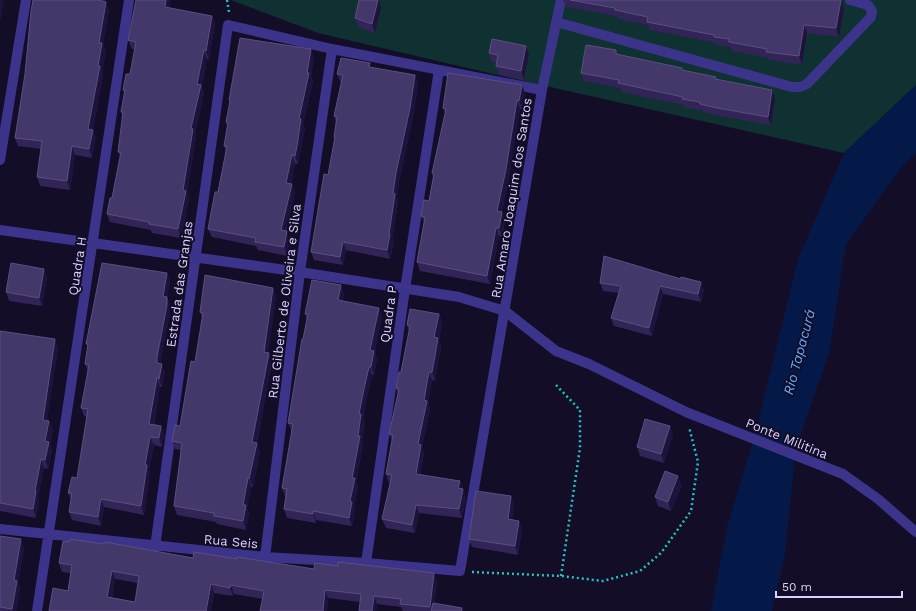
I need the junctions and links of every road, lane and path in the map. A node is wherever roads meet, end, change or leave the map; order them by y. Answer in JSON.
{"nodes":[{"id":1,"x":26,"y":0,"type":"edge"},
{"id":2,"x":129,"y":0,"type":"edge"},
{"id":3,"x":561,"y":0,"type":"edge"},
{"id":4,"x":850,"y":0,"type":"edge"},
{"id":5,"x":556,"y":22,"type":"junction"},
{"id":6,"x":332,"y":48,"type":"junction"},
{"id":7,"x":439,"y":70,"type":"junction"},
{"id":8,"x":542,"y":90,"type":"junction"},
{"id":9,"x":0,"y":160,"type":"edge"},
{"id":10,"x":0,"y":230,"type":"edge"},
{"id":11,"x":94,"y":242,"type":"junction"},
{"id":12,"x":196,"y":259,"type":"junction"},
{"id":13,"x":300,"y":272,"type":"junction"},
{"id":14,"x":405,"y":289,"type":"junction"},
{"id":15,"x":505,"y":311,"type":"junction"},
{"id":16,"x":556,"y":385,"type":"dead end"},
{"id":17,"x":686,"y":412,"type":"junction"},
{"id":18,"x":0,"y":529,"type":"edge"},
{"id":19,"x":916,"y":532,"type":"edge"},
{"id":20,"x":49,"y":535,"type":"junction"},
{"id":21,"x":155,"y":547,"type":"junction"},
{"id":22,"x":265,"y":557,"type":"junction"},
{"id":23,"x":366,"y":562,"type":"junction"},
{"id":24,"x":460,"y":571,"type":"junction"},
{"id":25,"x":561,"y":576,"type":"junction"},
{"id":26,"x":37,"y":611,"type":"edge"}],
"edges":[{"from":1,"to":9,"type":"street"},
{"from":2,"to":11,"type":"street","name":"Quadra H"},
{"from":3,"to":5,"type":"street","name":"Rua Amaro Joaquim dos Santos"},
{"from":4,"to":5,"type":"street"},
{"from":5,"to":8,"type":"street","name":"Rua Amaro Joaquim dos Santos"},
{"from":6,"to":7,"type":"street"},
{"from":6,"to":12,"type":"street","name":"Estrada das Granjas"},
{"from":6,"to":13,"type":"street","name":"Rua Gilberto de Oliveira e Silva"},
{"from":7,"to":8,"type":"street"},
{"from":7,"to":14,"type":"street","name":"Quadra P"},
{"from":8,"to":15,"type":"street","name":"Rua Amaro Joaquim dos Santos"},
{"from":10,"to":11,"type":"street"},
{"from":11,"to":12,"type":"street"},
{"from":11,"to":20,"type":"street","name":"Quadra H"},
{"from":12,"to":13,"type":"street"},
{"from":12,"to":21,"type":"street","name":"Estrada das Granjas"},
{"from":13,"to":14,"type":"street"},
{"from":13,"to":22,"type":"street","name":"Rua Gilberto de Oliveira e Silva"},
{"from":14,"to":15,"type":"street"},
{"from":14,"to":23,"type":"street","name":"Quadra P"},
{"from":15,"to":17,"type":"street","name":"Ponte Militina"},
{"from":15,"to":24,"type":"street","name":"Rua Amaro Joaquim dos Santos"},
{"from":16,"to":25,"type":"path"},
{"from":17,"to":19,"type":"street","name":"Ponte Militina"},
{"from":17,"to":25,"type":"path"},
{"from":18,"to":20,"type":"street","name":"Rua Seis"},
{"from":20,"to":21,"type":"street","name":"Rua Seis"},
{"from":20,"to":26,"type":"street","name":"Quadra H"},
{"from":21,"to":22,"type":"street","name":"Rua Seis"},
{"from":22,"to":23,"type":"street","name":"Rua Seis"},
{"from":23,"to":24,"type":"street","name":"Rua Seis"},
{"from":24,"to":25,"type":"path"}]}
